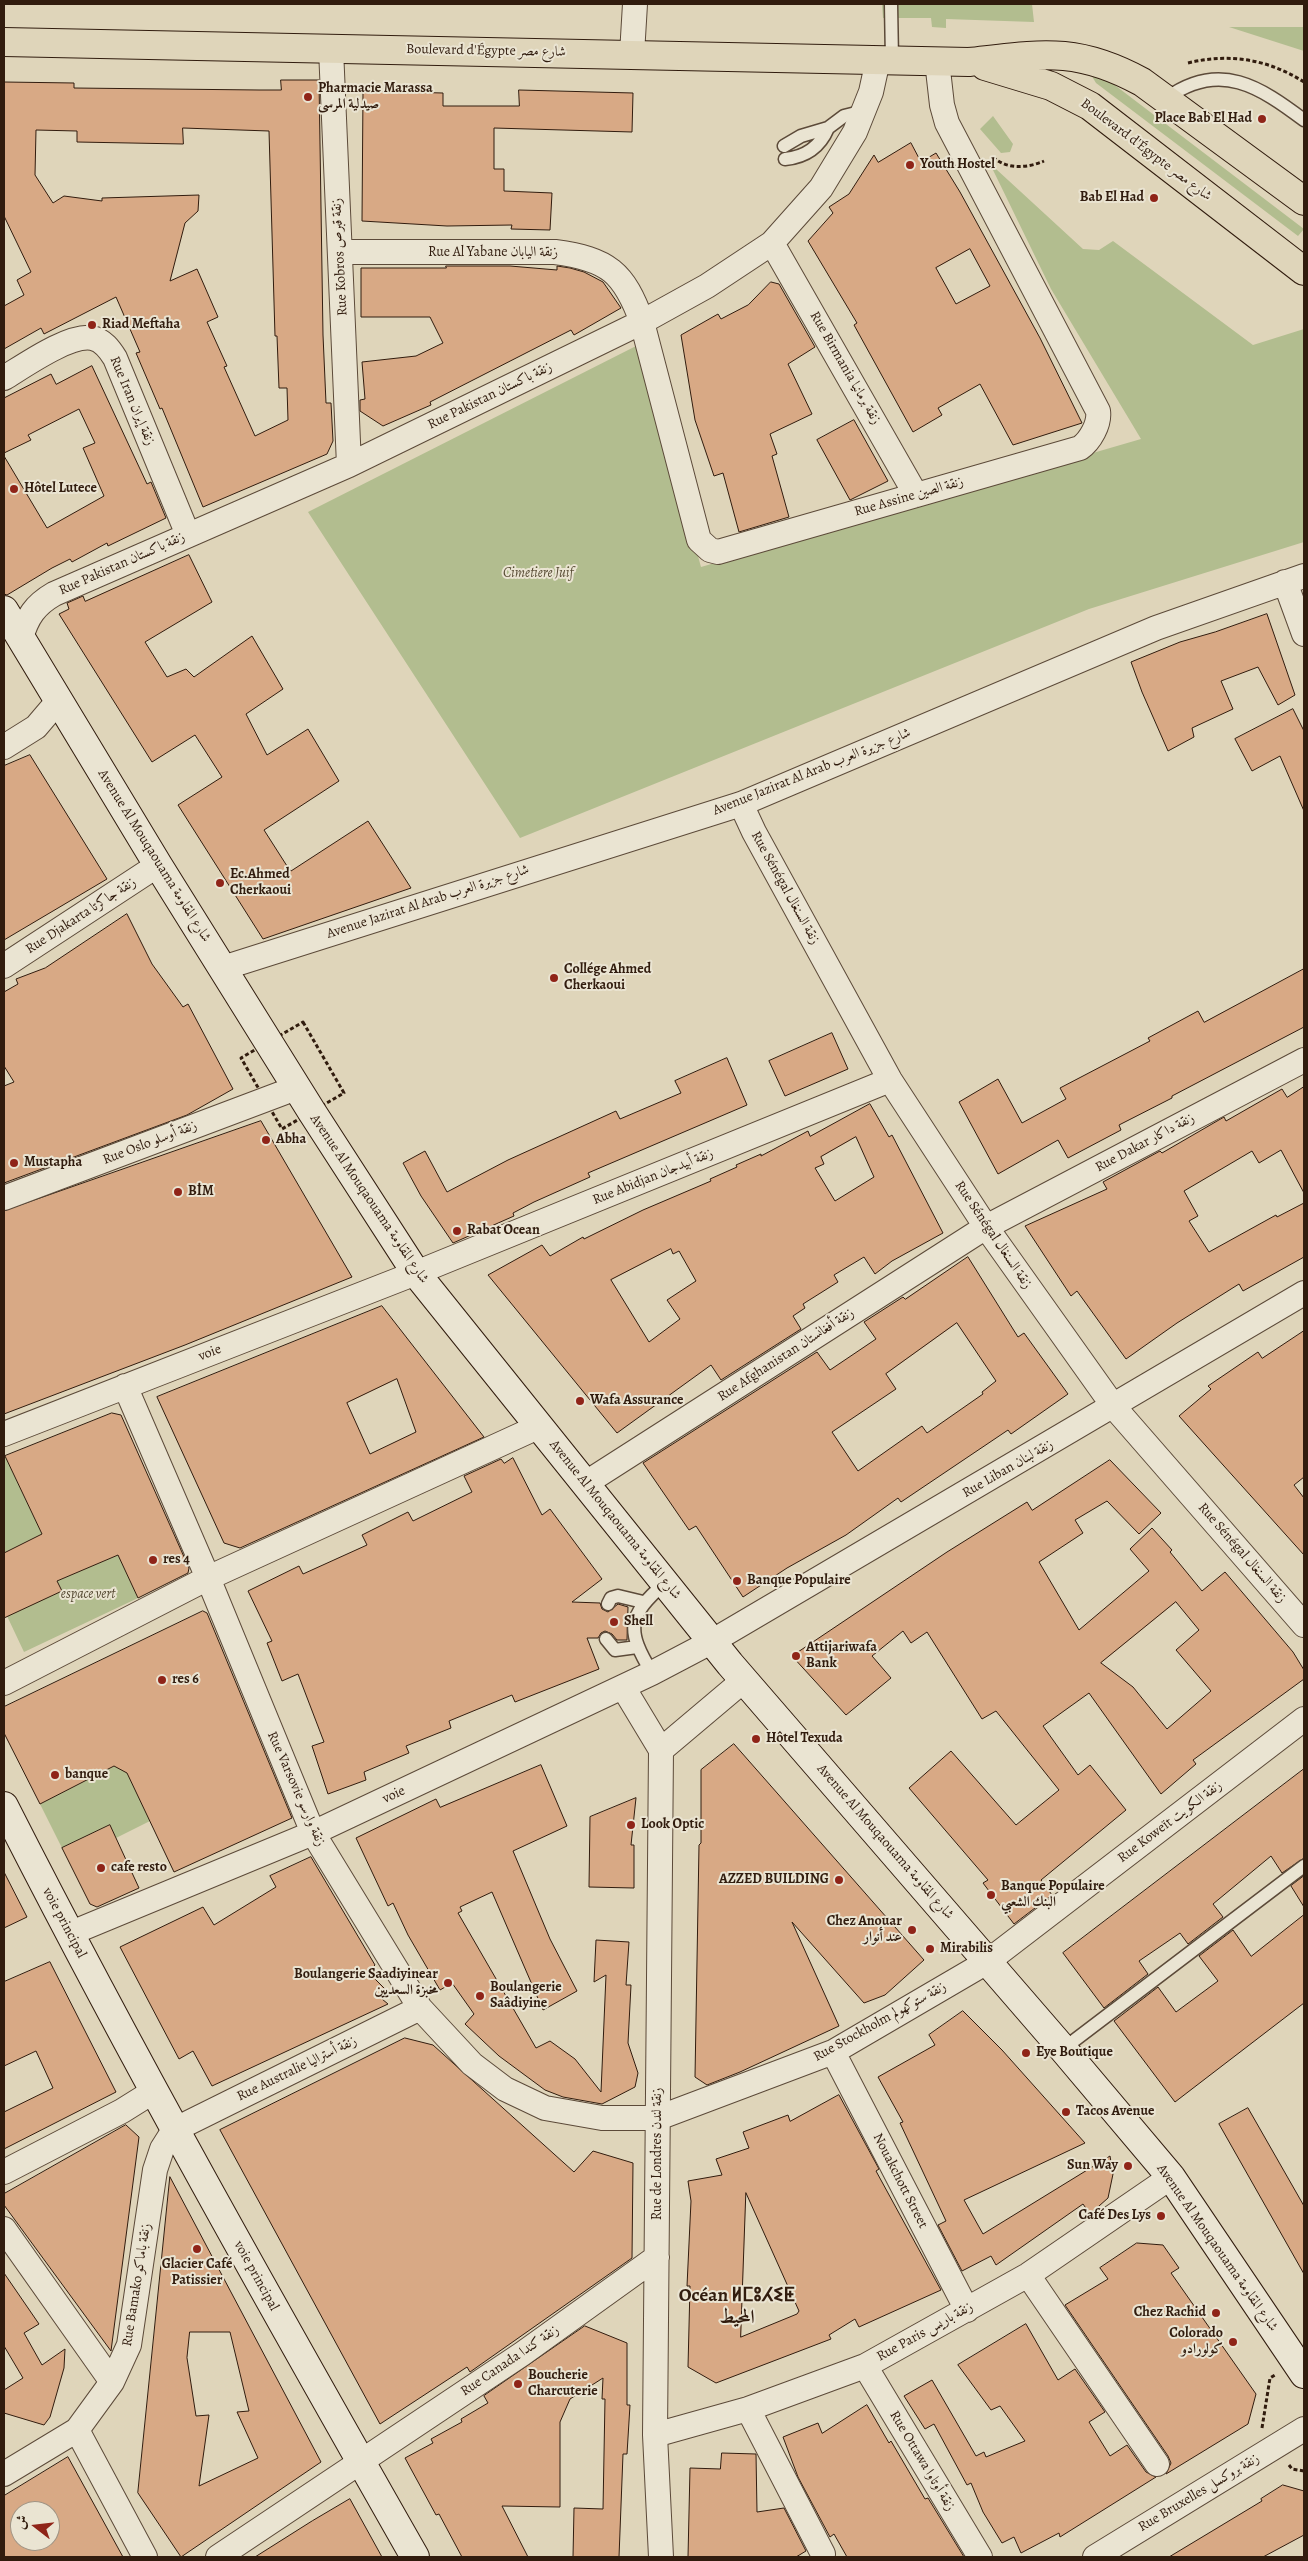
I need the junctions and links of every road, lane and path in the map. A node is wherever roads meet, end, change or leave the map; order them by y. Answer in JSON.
{"nodes":[{"id":1,"x":635,"y":4,"type":"edge"},
{"id":2,"x":891,"y":4,"type":"edge"},
{"id":3,"x":4,"y":42,"type":"edge"},
{"id":4,"x":331,"y":48,"type":"junction"},
{"id":5,"x":632,"y":54,"type":"junction"},
{"id":6,"x":885,"y":60,"type":"junction"},
{"id":7,"x":937,"y":61,"type":"junction"},
{"id":8,"x":969,"y":62,"type":"junction"},
{"id":9,"x":1168,"y":98,"type":"junction"},
{"id":10,"x":864,"y":111,"type":"junction"},
{"id":11,"x":1304,"y":120,"type":"edge"},
{"id":12,"x":828,"y":128,"type":"junction"},
{"id":13,"x":987,"y":151,"type":"dead end"},
{"id":14,"x":1044,"y":161,"type":"dead end"},
{"id":15,"x":1304,"y":201,"type":"edge"},
{"id":16,"x":772,"y":243,"type":"junction"},
{"id":17,"x":340,"y":252,"type":"junction"},
{"id":18,"x":1304,"y":271,"type":"edge"},
{"id":19,"x":642,"y":322,"type":"junction"},
{"id":20,"x":4,"y":378,"type":"edge"},
{"id":21,"x":349,"y":465,"type":"junction"},
{"id":22,"x":916,"y":495,"type":"junction"},
{"id":23,"x":188,"y":535,"type":"junction"},
{"id":24,"x":699,"y":540,"type":"joint"},
{"id":25,"x":1295,"y":579,"type":"edge"},
{"id":26,"x":4,"y":610,"type":"edge"},
{"id":27,"x":1304,"y":634,"type":"edge"},
{"id":28,"x":21,"y":638,"type":"junction"},
{"id":29,"x":59,"y":700,"type":"junction"},
{"id":30,"x":4,"y":747,"type":"edge"},
{"id":31,"x":741,"y":804,"type":"junction"},
{"id":32,"x":158,"y":866,"type":"junction"},
{"id":33,"x":4,"y":966,"type":"edge"},
{"id":34,"x":223,"y":968,"type":"junction"},
{"id":35,"x":1304,"y":1060,"type":"edge"},
{"id":36,"x":890,"y":1080,"type":"junction"},
{"id":37,"x":296,"y":1088,"type":"junction"},
{"id":38,"x":4,"y":1198,"type":"edge"},
{"id":39,"x":986,"y":1228,"type":"junction"},
{"id":40,"x":416,"y":1273,"type":"junction"},
{"id":41,"x":1304,"y":1293,"type":"edge"},
{"id":42,"x":125,"y":1386,"type":"junction"},
{"id":43,"x":1114,"y":1407,"type":"junction"},
{"id":44,"x":540,"y":1426,"type":"junction"},
{"id":45,"x":4,"y":1434,"type":"edge"},
{"id":46,"x":586,"y":1483,"type":"junction"},
{"id":47,"x":208,"y":1578,"type":"junction"},
{"id":48,"x":665,"y":1582,"type":"junction"},
{"id":49,"x":643,"y":1602,"type":"junction"},
{"id":50,"x":608,"y":1604,"type":"dead end"},
{"id":51,"x":1304,"y":1625,"type":"edge"},
{"id":52,"x":606,"y":1639,"type":"dead end"},
{"id":53,"x":711,"y":1642,"type":"junction"},
{"id":54,"x":637,"y":1647,"type":"junction"},
{"id":55,"x":652,"y":1673,"type":"junction"},
{"id":56,"x":744,"y":1680,"type":"junction"},
{"id":57,"x":4,"y":1683,"type":"edge"},
{"id":58,"x":623,"y":1687,"type":"junction"},
{"id":59,"x":1304,"y":1719,"type":"edge"},
{"id":60,"x":661,"y":1750,"type":"junction"},
{"id":61,"x":4,"y":1806,"type":"edge"},
{"id":62,"x":313,"y":1834,"type":"junction"},
{"id":63,"x":1304,"y":1866,"type":"edge"},
{"id":64,"x":69,"y":1934,"type":"junction"},
{"id":65,"x":987,"y":1962,"type":"junction"},
{"id":66,"x":420,"y":2008,"type":"junction"},
{"id":67,"x":1063,"y":2049,"type":"junction"},
{"id":68,"x":833,"y":2052,"type":"junction"},
{"id":69,"x":154,"y":2091,"type":"junction"},
{"id":70,"x":658,"y":2118,"type":"junction"},
{"id":71,"x":174,"y":2130,"type":"junction"},
{"id":72,"x":4,"y":2172,"type":"edge"},
{"id":73,"x":1171,"y":2178,"type":"junction"},
{"id":74,"x":4,"y":2228,"type":"edge"},
{"id":75,"x":657,"y":2257,"type":"junction"},
{"id":76,"x":1028,"y":2274,"type":"junction"},
{"id":77,"x":967,"y":2310,"type":"junction"},
{"id":78,"x":865,"y":2366,"type":"junction"},
{"id":79,"x":1304,"y":2374,"type":"edge"},
{"id":80,"x":112,"y":2382,"type":"junction"},
{"id":81,"x":748,"y":2409,"type":"junction"},
{"id":82,"x":1304,"y":2429,"type":"edge"},
{"id":83,"x":78,"y":2430,"type":"junction"},
{"id":84,"x":655,"y":2435,"type":"junction"},
{"id":85,"x":360,"y":2461,"type":"junction"},
{"id":86,"x":1157,"y":2464,"type":"dead end"},
{"id":87,"x":4,"y":2474,"type":"edge"},
{"id":88,"x":823,"y":2554,"type":"dead end"},
{"id":89,"x":145,"y":2557,"type":"edge"},
{"id":90,"x":218,"y":2557,"type":"edge"},
{"id":91,"x":415,"y":2557,"type":"edge"},
{"id":92,"x":661,"y":2557,"type":"edge"},
{"id":93,"x":980,"y":2557,"type":"edge"},
{"id":94,"x":1095,"y":2557,"type":"edge"}],
"edges":[{"from":1,"to":5,"type":"street"},
{"from":2,"to":6,"type":"lane"},
{"from":3,"to":4,"type":"main road","name":"Boulevard d'Égypte شارع مصر"},
{"from":4,"to":5,"type":"main road","name":"Boulevard d'Égypte شارع مصر"},
{"from":4,"to":17,"type":"street","name":"Rue Kobros زنقة قبرص"},
{"from":5,"to":6,"type":"main road","name":"Boulevard d'Égypte شارع مصر"},
{"from":6,"to":7,"type":"main road","name":"Boulevard d'Égypte شارع مصر"},
{"from":6,"to":10,"type":"street","name":"Rue Pakistan زنقة باكستان"},
{"from":7,"to":8,"type":"main road","name":"Boulevard d'Égypte شارع مصر"},
{"from":7,"to":22,"type":"street","name":"Rue Assine زنقة الصين"},
{"from":8,"to":9,"type":"main road","name":"Boulevard d'Égypte شارع مصر"},
{"from":8,"to":18,"type":"main road","name":"Boulevard d'Égypte شارع مصر"},
{"from":9,"to":11,"type":"lane"},
{"from":9,"to":15,"type":"main road","name":"Boulevard d'Égypte شارع مصر"},
{"from":10,"to":12,"type":"lane"},
{"from":10,"to":16,"type":"street","name":"Rue Pakistan زنقة باكستان"},
{"from":12,"to":12,"type":"lane"},
{"from":13,"to":14,"type":"path"},
{"from":16,"to":19,"type":"street","name":"Rue Pakistan زنقة باكستان"},
{"from":16,"to":22,"type":"street","name":"Rue Birmania زنقة برمانيا"},
{"from":17,"to":19,"type":"street","name":"Rue Al Yabane زنقة اليابان"},
{"from":17,"to":21,"type":"street","name":"Rue Kobros زنقة قبرص"},
{"from":19,"to":21,"type":"street","name":"Rue Pakistan زنقة باكستان"},
{"from":19,"to":24,"type":"street","name":"Rue Al Yabane زنقة اليابان"},
{"from":20,"to":23,"type":"street","name":"Rue Iran زنقة إيران"},
{"from":21,"to":23,"type":"street","name":"Rue Pakistan زنقة باكستان"},
{"from":22,"to":24,"type":"street","name":"Rue Assine زنقة الصين"},
{"from":23,"to":28,"type":"street","name":"Rue Pakistan زنقة باكستان"},
{"from":25,"to":27,"type":"street"},
{"from":25,"to":31,"type":"street","name":"Avenue Jazirat Al Arab شارع جزيرة العرب"},
{"from":26,"to":28,"type":"street","name":"Avenue Al Mouqaouama شارع المقاومة"},
{"from":28,"to":29,"type":"street","name":"Avenue Al Mouqaouama شارع المقاومة"},
{"from":29,"to":30,"type":"street"},
{"from":29,"to":32,"type":"street","name":"Avenue Al Mouqaouama شارع المقاومة"},
{"from":31,"to":34,"type":"street","name":"Avenue Jazirat Al Arab شارع جزيرة العرب"},
{"from":31,"to":36,"type":"street","name":"Rue Sénégal زنقة السنغال"},
{"from":32,"to":33,"type":"street","name":"Rue Djakarta زنقة جاكرتا"},
{"from":32,"to":34,"type":"street","name":"Avenue Al Mouqaouama شارع المقاومة"},
{"from":34,"to":37,"type":"street","name":"Avenue Al Mouqaouama شارع المقاومة"},
{"from":35,"to":39,"type":"street","name":"Rue Dakar زنقة داكار"},
{"from":36,"to":39,"type":"street","name":"Rue Sénégal زنقة السنغال"},
{"from":36,"to":40,"type":"street","name":"Rue Abidjan زنقة أبيدجان"},
{"from":37,"to":38,"type":"street","name":"Rue Oslo زنقة أوسلو"},
{"from":37,"to":40,"type":"street","name":"Avenue Al Mouqaouama شارع المقاومة"},
{"from":39,"to":43,"type":"street","name":"Rue Sénégal زنقة السنغال"},
{"from":39,"to":46,"type":"street","name":"Rue Afghanistan زنقة أفغانستان"},
{"from":40,"to":42,"type":"street","name":"voie"},
{"from":40,"to":44,"type":"street","name":"Avenue Al Mouqaouama شارع المقاومة"},
{"from":41,"to":43,"type":"street","name":"Rue Liban زنقة لبنان"},
{"from":42,"to":45,"type":"street","name":"voie"},
{"from":42,"to":47,"type":"street","name":"Rue Varsovie زنقة وارسو"},
{"from":43,"to":51,"type":"street","name":"Rue Sénégal زنقة السنغال"},
{"from":43,"to":53,"type":"street","name":"Rue Liban زنقة لبنان"},
{"from":44,"to":46,"type":"street","name":"Avenue Al Mouqaouama شارع المقاومة"},
{"from":44,"to":47,"type":"street"},
{"from":46,"to":48,"type":"street","name":"Avenue Al Mouqaouama شارع المقاومة"},
{"from":47,"to":57,"type":"street"},
{"from":47,"to":62,"type":"street","name":"Rue Varsovie زنقة وارسو"},
{"from":48,"to":49,"type":"lane"},
{"from":48,"to":53,"type":"street","name":"Avenue Al Mouqaouama شارع المقاومة"},
{"from":49,"to":50,"type":"lane"},
{"from":49,"to":54,"type":"lane"},
{"from":52,"to":54,"type":"lane"},
{"from":53,"to":55,"type":"street","name":"voie"},
{"from":53,"to":56,"type":"street","name":"Avenue Al Mouqaouama شارع المقاومة"},
{"from":54,"to":55,"type":"lane"},
{"from":55,"to":58,"type":"street","name":"voie"},
{"from":56,"to":60,"type":"street"},
{"from":56,"to":65,"type":"street","name":"Avenue Al Mouqaouama شارع المقاومة"},
{"from":58,"to":60,"type":"street"},
{"from":58,"to":62,"type":"street","name":"voie"},
{"from":59,"to":65,"type":"street","name":"Rue Koweït زنقة الكويت"},
{"from":60,"to":70,"type":"street","name":"Rue de Londres زنقة لندن"},
{"from":61,"to":64,"type":"street","name":"voie principal"},
{"from":62,"to":64,"type":"street","name":"voie"},
{"from":62,"to":66,"type":"street","name":"Rue Varsovie زنقة وارسو"},
{"from":63,"to":67,"type":"lane"},
{"from":64,"to":69,"type":"street","name":"voie principal"},
{"from":65,"to":67,"type":"street","name":"Avenue Al Mouqaouama شارع المقاومة"},
{"from":65,"to":68,"type":"street","name":"Rue Stockholm زنقة ستوكهولم"},
{"from":66,"to":70,"type":"street","name":"Rue Varsovie زنقة وارسو"},
{"from":66,"to":71,"type":"street","name":"Rue Australie زنقة أستراليا"},
{"from":67,"to":73,"type":"street","name":"Avenue Al Mouqaouama شارع المقاومة"},
{"from":68,"to":70,"type":"street","name":"Rue Stockholm زنقة ستوكهولم"},
{"from":68,"to":77,"type":"street","name":"Nouakchott Street"},
{"from":69,"to":71,"type":"street","name":"voie principal"},
{"from":69,"to":72,"type":"street"},
{"from":70,"to":75,"type":"street","name":"Rue de Londres زنقة لندن"},
{"from":71,"to":80,"type":"street","name":"Rue Bamako زنقة باماكو"},
{"from":71,"to":85,"type":"street","name":"voie principal"},
{"from":73,"to":76,"type":"street","name":"Rue Paris زنقة باريس"},
{"from":73,"to":79,"type":"street","name":"Avenue Al Mouqaouama شارع المقاومة"},
{"from":74,"to":80,"type":"street"},
{"from":75,"to":84,"type":"street","name":"Rue de Londres زنقة لندن"},
{"from":75,"to":85,"type":"street","name":"Rue Canada زنقة كندا"},
{"from":76,"to":77,"type":"street","name":"Rue Paris زنقة باريس"},
{"from":76,"to":86,"type":"street"},
{"from":77,"to":78,"type":"street","name":"Rue Paris زنقة باريس"},
{"from":78,"to":81,"type":"street","name":"Rue Paris زنقة باريس"},
{"from":78,"to":93,"type":"street","name":"Rue Ottawa زنقة أوتاوا"},
{"from":80,"to":83,"type":"street","name":"Rue Bamako زنقة باماكو"},
{"from":81,"to":84,"type":"street","name":"Rue Paris زنقة باريس"},
{"from":81,"to":88,"type":"street"},
{"from":82,"to":94,"type":"street","name":"Rue Bruxelles زنقة بروكسل"},
{"from":83,"to":87,"type":"street"},
{"from":83,"to":89,"type":"street"},
{"from":84,"to":92,"type":"street","name":"Rue de Londres زنقة لندن"},
{"from":85,"to":90,"type":"street","name":"Rue Canada زنقة كندا"},
{"from":85,"to":91,"type":"street","name":"voie principal"}]}
